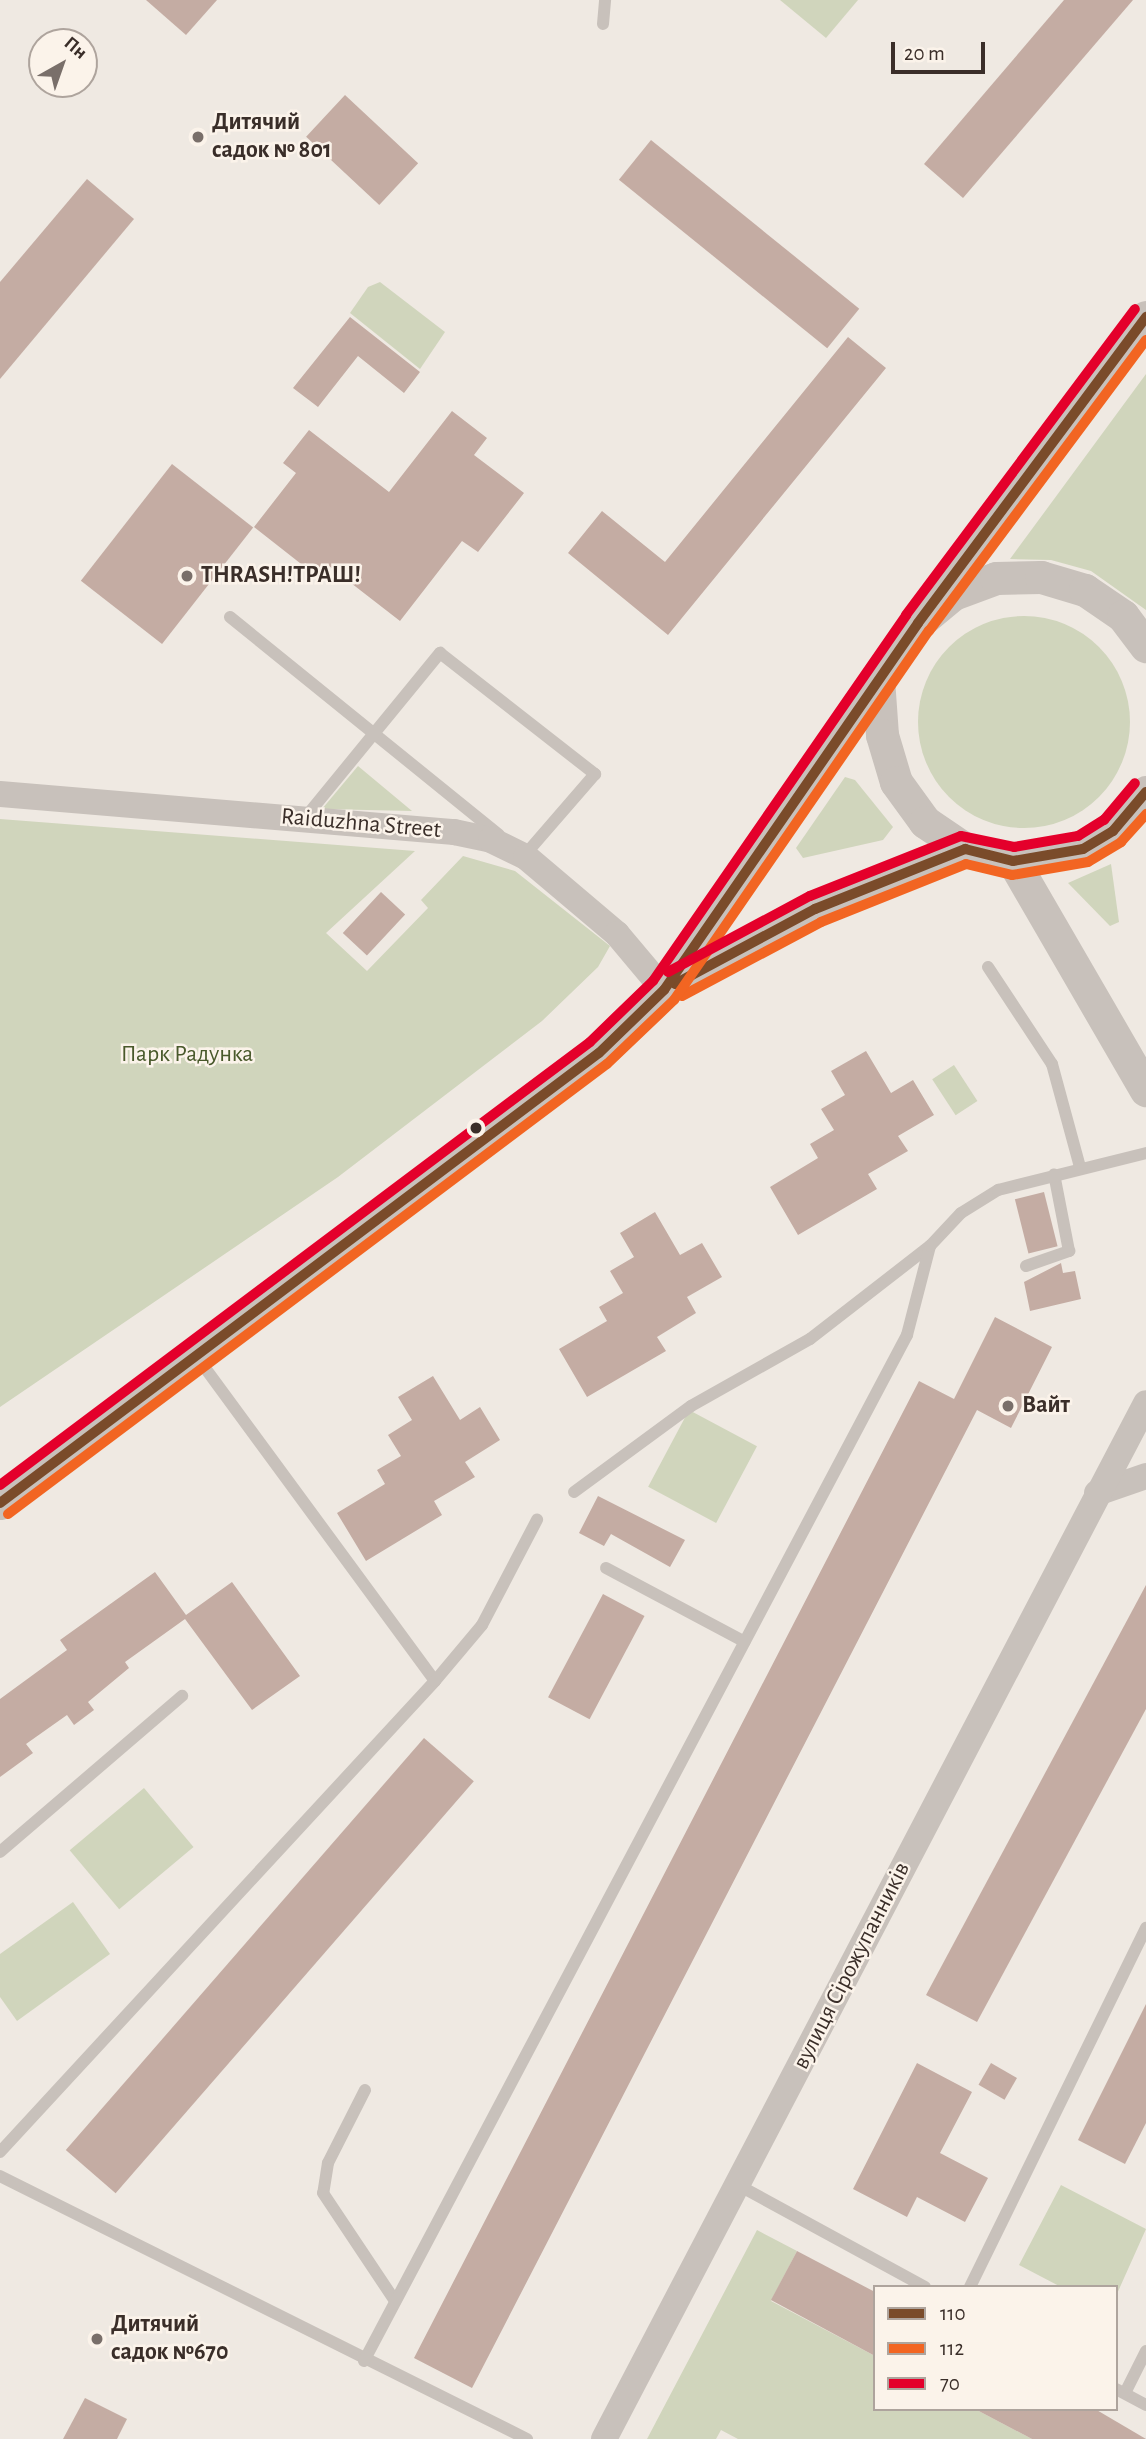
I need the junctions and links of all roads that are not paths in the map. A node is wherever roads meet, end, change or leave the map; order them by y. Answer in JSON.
{"nodes":[{"id":1,"x":605,"y":0,"type":"edge"},
{"id":2,"x":603,"y":24,"type":"dead end"},
{"id":3,"x":1146,"y":317,"type":"edge"},
{"id":4,"x":230,"y":617,"type":"dead end"},
{"id":5,"x":918,"y":623,"type":"junction"},
{"id":6,"x":1146,"y":646,"type":"edge"},
{"id":7,"x":878,"y":679,"type":"junction"},
{"id":8,"x":376,"y":732,"type":"junction"},
{"id":9,"x":1146,"y":792,"type":"edge"},
{"id":10,"x":0,"y":794,"type":"edge"},
{"id":11,"x":304,"y":819,"type":"junction"},
{"id":12,"x":965,"y":849,"type":"junction"},
{"id":13,"x":526,"y":858,"type":"junction"},
{"id":14,"x":1013,"y":861,"type":"junction"},
{"id":15,"x":988,"y":967,"type":"dead end"},
{"id":16,"x":664,"y":990,"type":"junction"},
{"id":17,"x":1146,"y":1090,"type":"edge"},
{"id":18,"x":1146,"y":1153,"type":"edge"},
{"id":19,"x":1080,"y":1167,"type":"junction"},
{"id":20,"x":1054,"y":1174,"type":"junction"},
{"id":21,"x":930,"y":1246,"type":"junction"},
{"id":22,"x":1026,"y":1266,"type":"dead end"},
{"id":23,"x":196,"y":1355,"type":"junction"},
{"id":24,"x":1146,"y":1403,"type":"edge"},
{"id":25,"x":1146,"y":1476,"type":"edge"},
{"id":26,"x":575,"y":1492,"type":"dead end"},
{"id":27,"x":1097,"y":1493,"type":"junction"},
{"id":28,"x":0,"y":1503,"type":"edge"},
{"id":29,"x":537,"y":1520,"type":"dead end"},
{"id":30,"x":606,"y":1568,"type":"dead end"},
{"id":31,"x":745,"y":1643,"type":"junction"},
{"id":32,"x":435,"y":1681,"type":"junction"},
{"id":33,"x":182,"y":1696,"type":"dead end"},
{"id":34,"x":0,"y":1853,"type":"edge"},
{"id":35,"x":1146,"y":1928,"type":"edge"},
{"id":36,"x":365,"y":2090,"type":"dead end"},
{"id":37,"x":0,"y":2152,"type":"edge"},
{"id":38,"x":0,"y":2176,"type":"edge"},
{"id":39,"x":738,"y":2185,"type":"junction"},
{"id":40,"x":921,"y":2285,"type":"edge"},
{"id":41,"x":971,"y":2285,"type":"edge"},
{"id":42,"x":395,"y":2301,"type":"junction"},
{"id":43,"x":1146,"y":2351,"type":"edge"},
{"id":44,"x":363,"y":2361,"type":"junction"},
{"id":45,"x":1121,"y":2391,"type":"edge"},
{"id":46,"x":1146,"y":2405,"type":"edge"},
{"id":47,"x":527,"y":2439,"type":"edge"},
{"id":48,"x":604,"y":2439,"type":"edge"}],
"edges":[{"from":1,"to":2,"type":"lane"},
{"from":3,"to":5,"type":"street"},
{"from":4,"to":8,"type":"lane"},
{"from":5,"to":6,"type":"street"},
{"from":5,"to":7,"type":"street"},
{"from":7,"to":12,"type":"street"},
{"from":7,"to":16,"type":"street"},
{"from":8,"to":11,"type":"lane"},
{"from":8,"to":13,"type":"lane"},
{"from":8,"to":13,"type":"lane"},
{"from":9,"to":14,"type":"street"},
{"from":10,"to":11,"type":"street","name":"Raiduzhna Street"},
{"from":11,"to":13,"type":"street","name":"Raiduzhna Street"},
{"from":12,"to":14,"type":"street"},
{"from":12,"to":16,"type":"street"},
{"from":13,"to":16,"type":"street","name":"Raiduzhna Street"},
{"from":14,"to":17,"type":"street"},
{"from":15,"to":19,"type":"lane"},
{"from":16,"to":23,"type":"street"},
{"from":18,"to":19,"type":"lane"},
{"from":19,"to":20,"type":"lane"},
{"from":20,"to":21,"type":"lane"},
{"from":20,"to":22,"type":"lane"},
{"from":21,"to":26,"type":"lane"},
{"from":21,"to":31,"type":"lane"},
{"from":23,"to":28,"type":"street"},
{"from":23,"to":32,"type":"lane"},
{"from":24,"to":27,"type":"street","name":"вулиця Сірожупанників"},
{"from":25,"to":27,"type":"street"},
{"from":27,"to":39,"type":"street","name":"вулиця Сірожупанників"},
{"from":29,"to":32,"type":"lane"},
{"from":30,"to":31,"type":"lane"},
{"from":31,"to":42,"type":"lane"},
{"from":32,"to":37,"type":"lane"},
{"from":33,"to":34,"type":"lane"},
{"from":35,"to":41,"type":"lane"},
{"from":36,"to":42,"type":"lane"},
{"from":38,"to":44,"type":"lane"},
{"from":39,"to":40,"type":"lane"},
{"from":39,"to":48,"type":"street","name":"вулиця Сірожупанників"},
{"from":42,"to":44,"type":"lane"},
{"from":43,"to":45,"type":"lane"},
{"from":44,"to":47,"type":"lane"},
{"from":45,"to":46,"type":"lane"}]}
